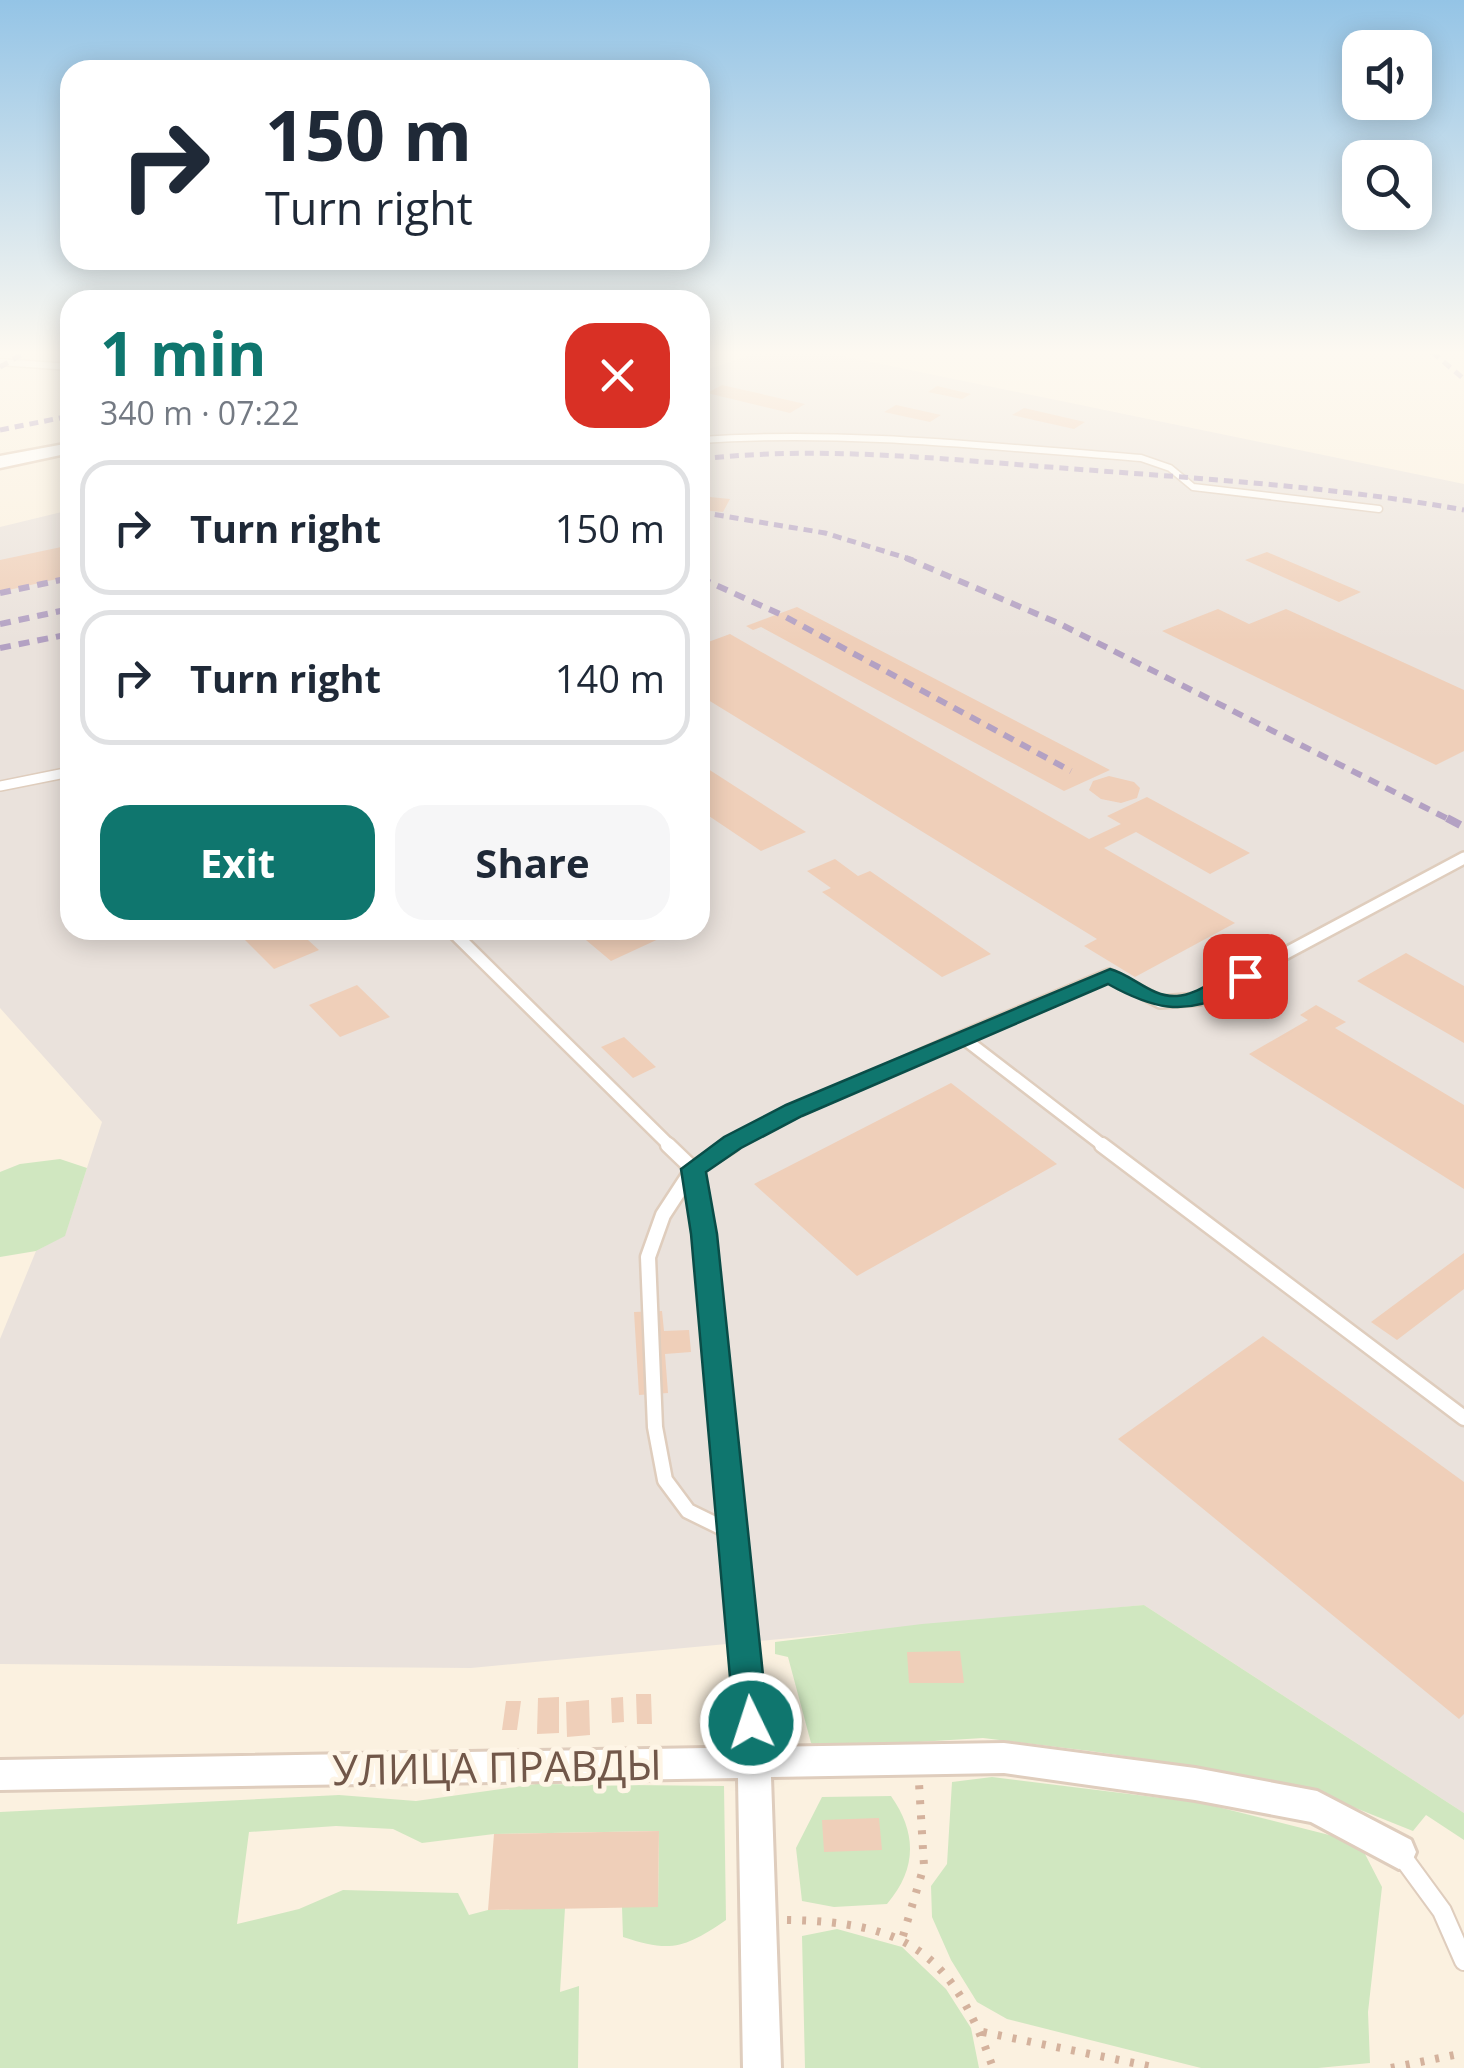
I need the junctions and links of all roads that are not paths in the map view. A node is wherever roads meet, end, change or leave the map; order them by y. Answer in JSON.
{"nodes":[{"id":1,"x":1018,"y":449,"type":"edge"},
{"id":2,"x":60,"y":450,"type":"edge"},
{"id":3,"x":0,"y":462,"type":"edge"},
{"id":4,"x":1379,"y":509,"type":"dead end"},
{"id":5,"x":60,"y":774,"type":"edge"},
{"id":6,"x":0,"y":786,"type":"edge"},
{"id":7,"x":1464,"y":858,"type":"edge"},
{"id":8,"x":461,"y":940,"type":"edge"},
{"id":9,"x":962,"y":1037,"type":"junction"},
{"id":10,"x":694,"y":1169,"type":"junction"},
{"id":11,"x":1464,"y":1418,"type":"edge"},
{"id":12,"x":734,"y":1534,"type":"junction"},
{"id":13,"x":754,"y":1762,"type":"junction"},
{"id":14,"x":0,"y":1775,"type":"edge"},
{"id":15,"x":1399,"y":1852,"type":"joint"},
{"id":16,"x":1464,"y":1961,"type":"edge"},
{"id":17,"x":762,"y":2068,"type":"edge"}],
"edges":[{"from":1,"to":4,"type":"lane"},
{"from":2,"to":3,"type":"main road"},
{"from":5,"to":6,"type":"lane"},
{"from":7,"to":9,"type":"lane"},
{"from":8,"to":10,"type":"lane"},
{"from":9,"to":10,"type":"lane"},
{"from":9,"to":11,"type":"lane"},
{"from":10,"to":12,"type":"lane"},
{"from":10,"to":12,"type":"lane"},
{"from":12,"to":13,"type":"lane"},
{"from":13,"to":14,"type":"street","name":"УЛИЦА ПРАВДЫ"},
{"from":13,"to":15,"type":"street","name":"УЛИЦА ПРАВДЫ"},
{"from":13,"to":17,"type":"street"},
{"from":15,"to":16,"type":"lane"}]}
